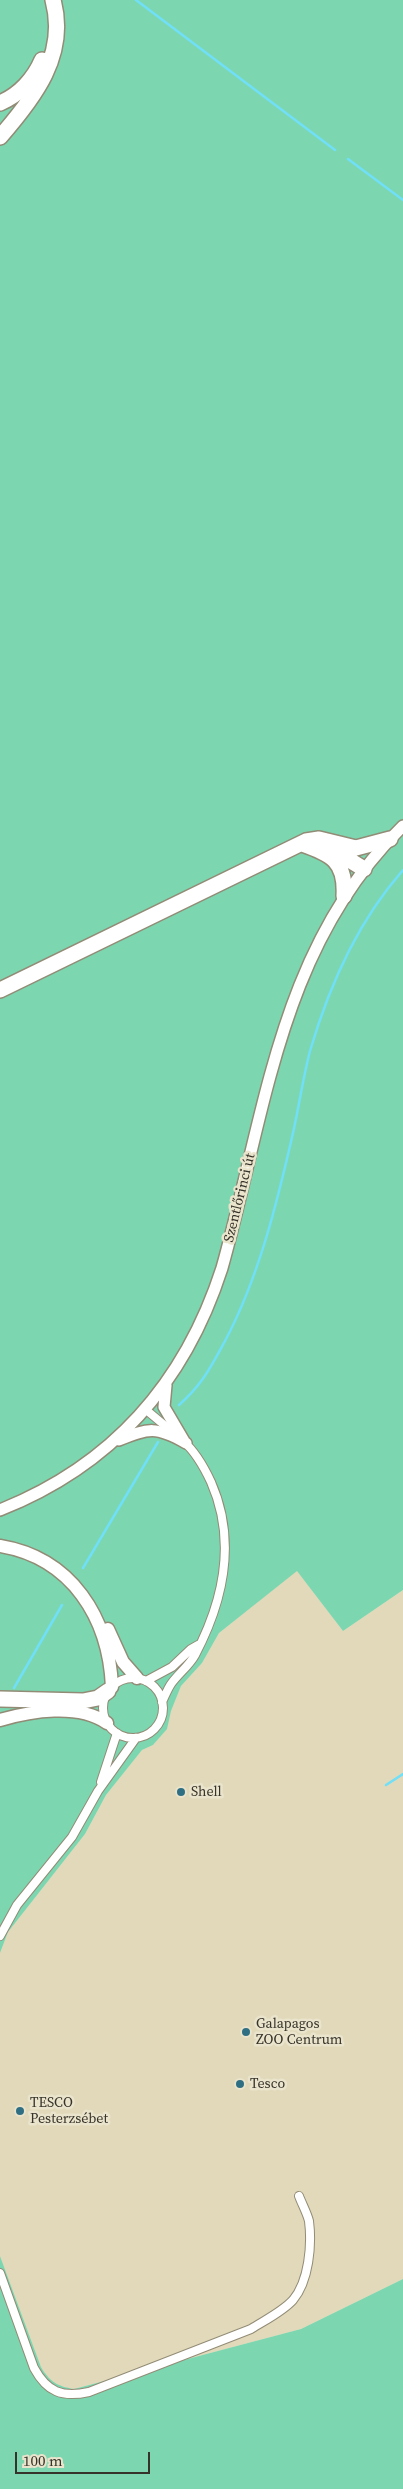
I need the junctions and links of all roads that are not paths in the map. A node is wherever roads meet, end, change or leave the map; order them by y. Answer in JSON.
{"nodes":[{"id":1,"x":44,"y":0,"type":"edge"},
{"id":2,"x":54,"y":0,"type":"edge"},
{"id":3,"x":0,"y":103,"type":"edge"},
{"id":4,"x":0,"y":137,"type":"edge"},
{"id":5,"x":403,"y":826,"type":"edge"},
{"id":6,"x":390,"y":839,"type":"junction"},
{"id":7,"x":300,"y":843,"type":"junction"},
{"id":8,"x":347,"y":847,"type":"junction"},
{"id":9,"x":364,"y":869,"type":"junction"},
{"id":10,"x":344,"y":896,"type":"junction"},
{"id":11,"x":0,"y":990,"type":"edge"},
{"id":12,"x":169,"y":1379,"type":"junction"},
{"id":13,"x":145,"y":1409,"type":"junction"},
{"id":14,"x":115,"y":1442,"type":"junction"},
{"id":15,"x":186,"y":1443,"type":"junction"},
{"id":16,"x":0,"y":1510,"type":"edge"},
{"id":17,"x":0,"y":1546,"type":"edge"},
{"id":18,"x":97,"y":1618,"type":"junction"},
{"id":19,"x":198,"y":1645,"type":"junction"},
{"id":20,"x":141,"y":1680,"type":"junction"},
{"id":21,"x":110,"y":1689,"type":"junction"},
{"id":22,"x":0,"y":1699,"type":"edge"},
{"id":23,"x":162,"y":1702,"type":"junction"},
{"id":24,"x":0,"y":1720,"type":"edge"},
{"id":25,"x":107,"y":1723,"type":"junction"},
{"id":26,"x":117,"y":1733,"type":"junction"},
{"id":27,"x":136,"y":1738,"type":"junction"},
{"id":28,"x":98,"y":1791,"type":"junction"},
{"id":29,"x":0,"y":1936,"type":"edge"},
{"id":30,"x":299,"y":2196,"type":"dead end"},
{"id":31,"x":0,"y":2274,"type":"edge"}],
"edges":[{"from":1,"to":3,"type":"highway"},
{"from":2,"to":4,"type":"highway"},
{"from":5,"to":6,"type":"main road","name":"Szentlőrinci út"},
{"from":6,"to":8,"type":"highway"},
{"from":6,"to":9,"type":"main road","name":"Szentlőrinci út"},
{"from":7,"to":8,"type":"highway"},
{"from":7,"to":9,"type":"highway"},
{"from":7,"to":10,"type":"highway"},
{"from":7,"to":11,"type":"highway"},
{"from":8,"to":9,"type":"highway"},
{"from":9,"to":10,"type":"main road","name":"Szentlőrinci út"},
{"from":10,"to":12,"type":"main road","name":"Szentlőrinci út"},
{"from":12,"to":13,"type":"main road","name":"Szentlőrinci út"},
{"from":12,"to":15,"type":"main road"},
{"from":13,"to":14,"type":"main road","name":"Szentlőrinci út"},
{"from":13,"to":15,"type":"street"},
{"from":14,"to":15,"type":"main road"},
{"from":14,"to":16,"type":"main road","name":"Szentlőrinci út"},
{"from":15,"to":19,"type":"street"},
{"from":17,"to":18,"type":"main road"},
{"from":18,"to":20,"type":"main road"},
{"from":18,"to":21,"type":"main road"},
{"from":19,"to":20,"type":"street"},
{"from":19,"to":23,"type":"street"},
{"from":20,"to":21,"type":"street"},
{"from":20,"to":23,"type":"street"},
{"from":21,"to":22,"type":"highway"},
{"from":21,"to":25,"type":"street"},
{"from":23,"to":27,"type":"street"},
{"from":24,"to":25,"type":"main road"},
{"from":25,"to":26,"type":"street"},
{"from":26,"to":27,"type":"street"},
{"from":26,"to":28,"type":"street"},
{"from":27,"to":28,"type":"street"},
{"from":28,"to":29,"type":"street"},
{"from":30,"to":31,"type":"street"}]}
